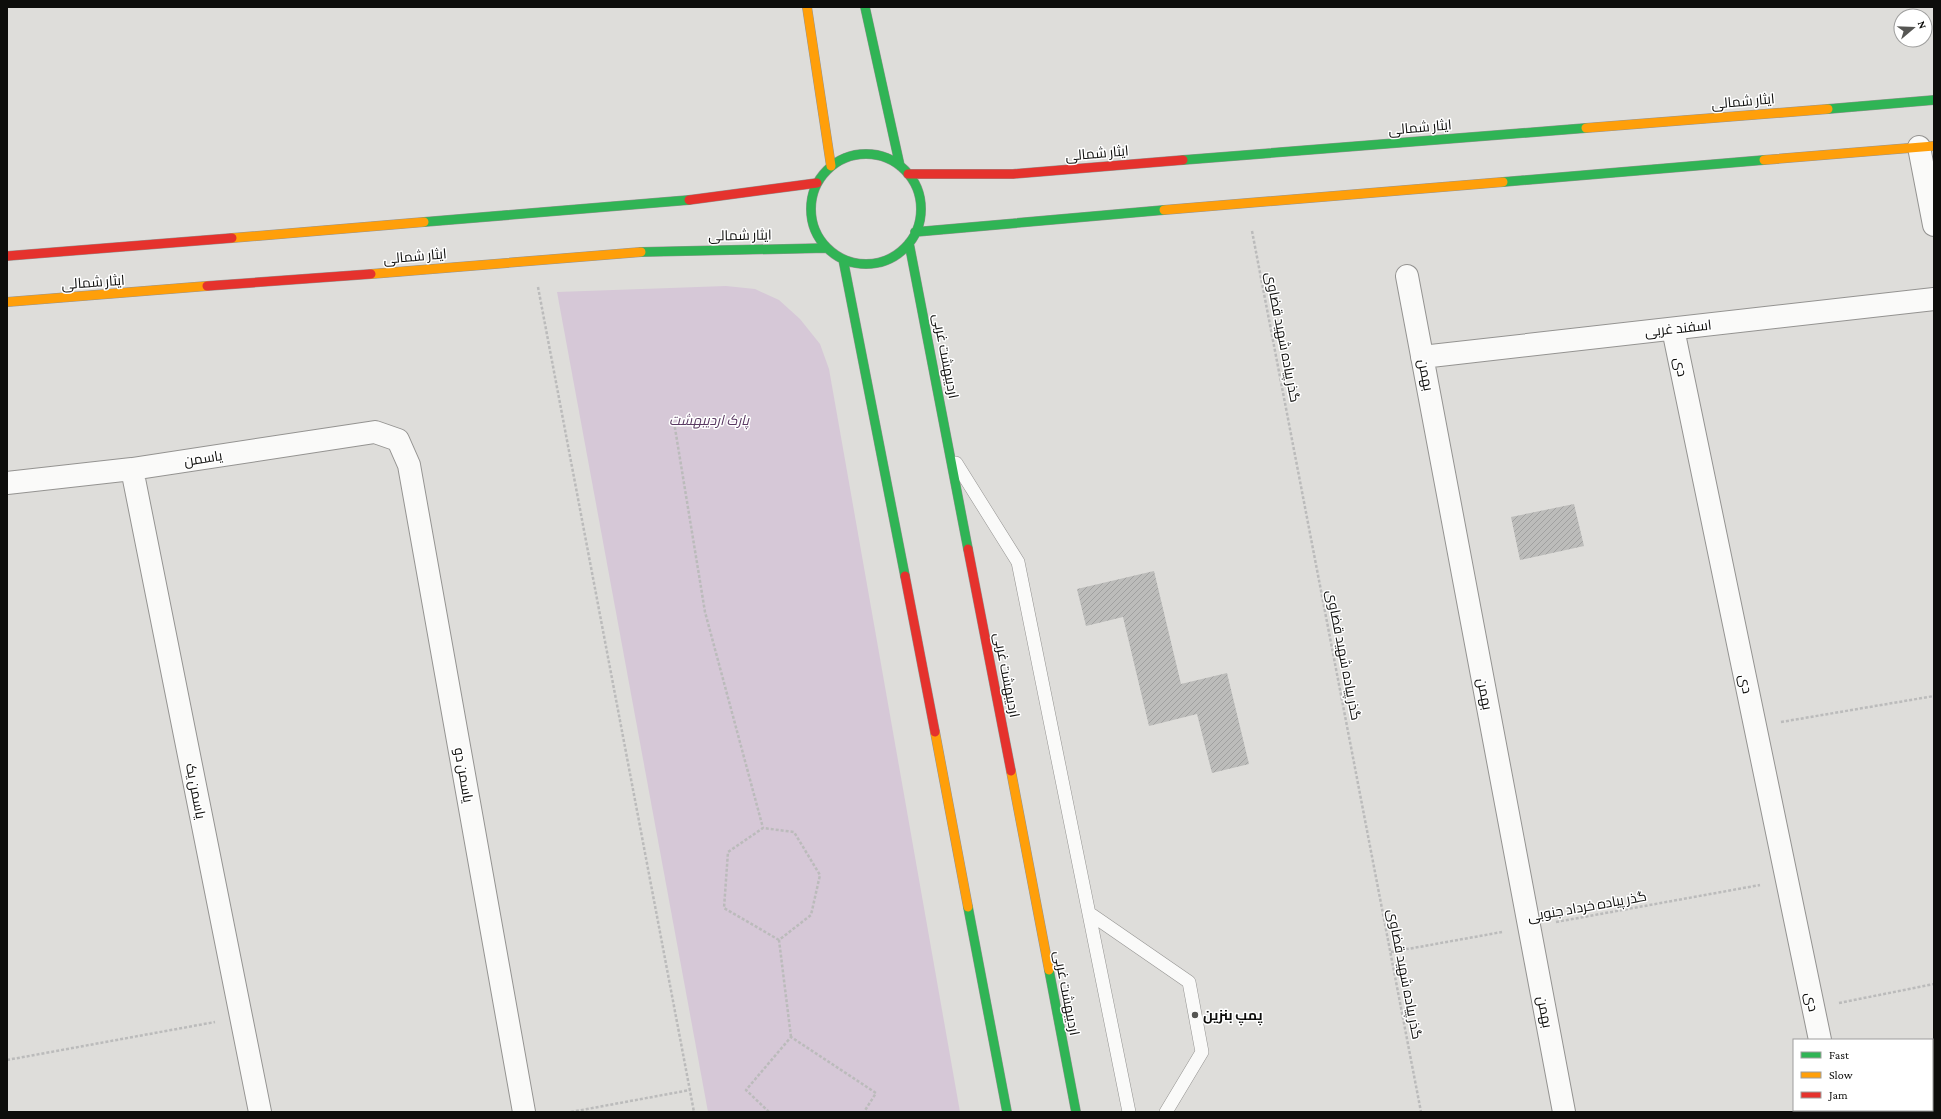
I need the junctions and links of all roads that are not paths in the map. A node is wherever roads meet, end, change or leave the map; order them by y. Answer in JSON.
{"nodes":[{"id":1,"x":807,"y":7,"type":"edge"},
{"id":2,"x":866,"y":7,"type":"edge"},
{"id":3,"x":1934,"y":100,"type":"edge"},
{"id":4,"x":1926,"y":147,"type":"edge"},
{"id":5,"x":831,"y":166,"type":"junction"},
{"id":6,"x":900,"y":166,"type":"junction"},
{"id":7,"x":908,"y":174,"type":"junction"},
{"id":8,"x":817,"y":183,"type":"junction"},
{"id":9,"x":1934,"y":225,"type":"edge"},
{"id":10,"x":916,"y":232,"type":"junction"},
{"id":11,"x":909,"y":243,"type":"junction"},
{"id":12,"x":827,"y":248,"type":"junction"},
{"id":13,"x":7,"y":256,"type":"edge"},
{"id":14,"x":843,"y":259,"type":"junction"},
{"id":15,"x":1407,"y":276,"type":"dead end"},
{"id":16,"x":1934,"y":299,"type":"edge"},
{"id":17,"x":7,"y":302,"type":"edge"},
{"id":18,"x":1672,"y":329,"type":"junction"},
{"id":19,"x":1422,"y":357,"type":"junction"},
{"id":20,"x":398,"y":440,"type":"joint"},
{"id":21,"x":950,"y":453,"type":"junction"},
{"id":22,"x":132,"y":469,"type":"junction"},
{"id":23,"x":7,"y":483,"type":"edge"},
{"id":24,"x":1089,"y":913,"type":"junction"},
{"id":25,"x":1820,"y":1039,"type":"edge"},
{"id":26,"x":260,"y":1112,"type":"edge"},
{"id":27,"x":524,"y":1112,"type":"edge"},
{"id":28,"x":1006,"y":1112,"type":"edge"},
{"id":29,"x":1076,"y":1112,"type":"edge"},
{"id":30,"x":1129,"y":1112,"type":"edge"},
{"id":31,"x":1166,"y":1112,"type":"edge"},
{"id":32,"x":1564,"y":1112,"type":"edge"}],
"edges":[{"from":1,"to":5,"type":"main road"},
{"from":2,"to":6,"type":"main road"},
{"from":3,"to":7,"type":"main road","name":"ایثار شمالی"},
{"from":4,"to":9,"type":"street"},
{"from":4,"to":10,"type":"main road"},
{"from":5,"to":6,"type":"main road"},
{"from":5,"to":8,"type":"main road"},
{"from":6,"to":7,"type":"main road"},
{"from":7,"to":10,"type":"main road"},
{"from":8,"to":12,"type":"main road"},
{"from":8,"to":13,"type":"main road"},
{"from":10,"to":11,"type":"main road"},
{"from":11,"to":14,"type":"main road"},
{"from":11,"to":21,"type":"main road","name":"اردیبهشت غربی"},
{"from":12,"to":14,"type":"main road"},
{"from":12,"to":17,"type":"main road","name":"ایثار شمالی"},
{"from":14,"to":28,"type":"main road"},
{"from":15,"to":19,"type":"street","name":"بهمن"},
{"from":16,"to":18,"type":"street","name":"اسفند غربی"},
{"from":18,"to":19,"type":"street","name":"اسفند غربی"},
{"from":18,"to":25,"type":"street","name":"دی"},
{"from":19,"to":32,"type":"street","name":"بهمن"},
{"from":20,"to":22,"type":"street","name":"یاسمن"},
{"from":20,"to":27,"type":"street","name":"یاسمن دو"},
{"from":21,"to":24,"type":"lane"},
{"from":21,"to":29,"type":"main road","name":"اردیبهشت غربی"},
{"from":22,"to":23,"type":"street","name":"یاسمن"},
{"from":22,"to":26,"type":"street","name":"یاسمن یک"},
{"from":24,"to":30,"type":"lane"},
{"from":24,"to":31,"type":"lane"}]}
